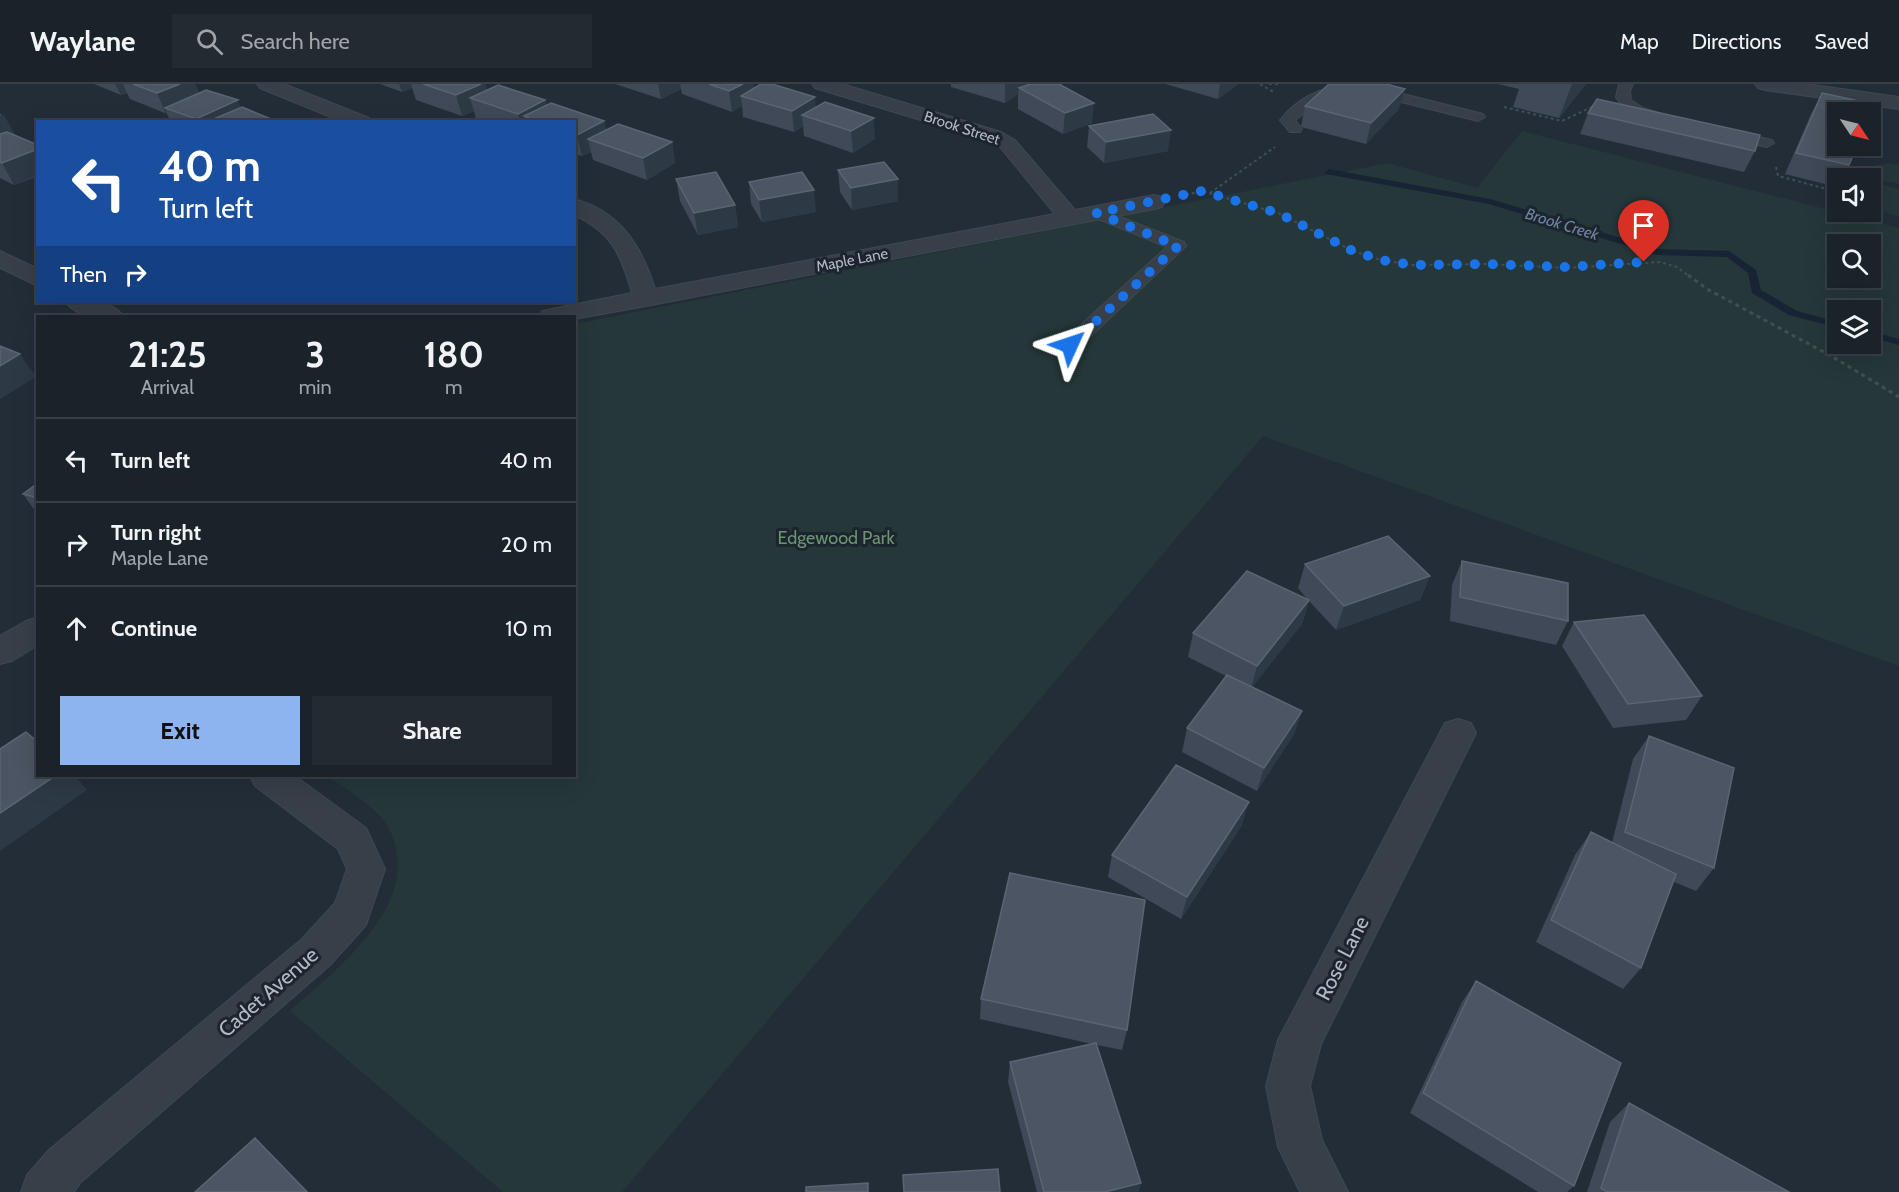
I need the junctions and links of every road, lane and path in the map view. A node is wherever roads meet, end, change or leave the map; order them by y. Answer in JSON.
{"nodes":[{"id":1,"x":267,"y":84,"type":"edge"},
{"id":2,"x":822,"y":84,"type":"edge"},
{"id":3,"x":1626,"y":84,"type":"edge"},
{"id":4,"x":1765,"y":84,"type":"edge"},
{"id":5,"x":1364,"y":86,"type":"edge"},
{"id":6,"x":1819,"y":88,"type":"edge"},
{"id":7,"x":1899,"y":104,"type":"edge"},
{"id":8,"x":1597,"y":105,"type":"edge"},
{"id":9,"x":1478,"y":117,"type":"joint"},
{"id":10,"x":357,"y":120,"type":"edge"},
{"id":11,"x":1677,"y":122,"type":"edge"},
{"id":12,"x":1295,"y":129,"type":"joint"},
{"id":13,"x":1710,"y":130,"type":"edge"},
{"id":14,"x":1767,"y":143,"type":"dead end"},
{"id":15,"x":1210,"y":193,"type":"junction"},
{"id":16,"x":1154,"y":202,"type":"joint"},
{"id":17,"x":576,"y":207,"type":"edge"},
{"id":18,"x":1096,"y":213,"type":"junction"},
{"id":19,"x":1070,"y":218,"type":"junction"},
{"id":20,"x":0,"y":258,"type":"edge"},
{"id":21,"x":36,"y":278,"type":"edge"},
{"id":22,"x":646,"y":299,"type":"junction"},
{"id":23,"x":80,"y":303,"type":"edge"},
{"id":24,"x":109,"y":315,"type":"edge"},
{"id":25,"x":557,"y":315,"type":"edge"},
{"id":26,"x":1070,"y":345,"type":"dead end"},
{"id":27,"x":1899,"y":396,"type":"edge"},
{"id":28,"x":36,"y":630,"type":"edge"},
{"id":29,"x":0,"y":652,"type":"edge"},
{"id":30,"x":1458,"y":733,"type":"dead end"},
{"id":31,"x":269,"y":777,"type":"edge"},
{"id":32,"x":44,"y":1192,"type":"edge"},
{"id":33,"x":1325,"y":1192,"type":"edge"}],
"edges":[{"from":1,"to":10,"type":"street"},
{"from":2,"to":19,"type":"street","name":"Brook Street"},
{"from":3,"to":11,"type":"lane"},
{"from":4,"to":6,"type":"street"},
{"from":5,"to":9,"type":"lane"},
{"from":5,"to":12,"type":"lane"},
{"from":6,"to":7,"type":"street"},
{"from":8,"to":9,"type":"path"},
{"from":12,"to":15,"type":"path"},
{"from":13,"to":14,"type":"lane"},
{"from":15,"to":16,"type":"path"},
{"from":15,"to":27,"type":"path"},
{"from":16,"to":18,"type":"street","name":"Maple Lane"},
{"from":17,"to":22,"type":"street"},
{"from":18,"to":19,"type":"street","name":"Maple Lane"},
{"from":18,"to":26,"type":"lane"},
{"from":19,"to":22,"type":"street","name":"Maple Lane"},
{"from":20,"to":21,"type":"street"},
{"from":22,"to":25,"type":"street","name":"Maple Lane"},
{"from":23,"to":24,"type":"street"},
{"from":28,"to":29,"type":"street"},
{"from":30,"to":33,"type":"street","name":"Rose Lane"},
{"from":31,"to":32,"type":"street","name":"Cadet Avenue"}]}
